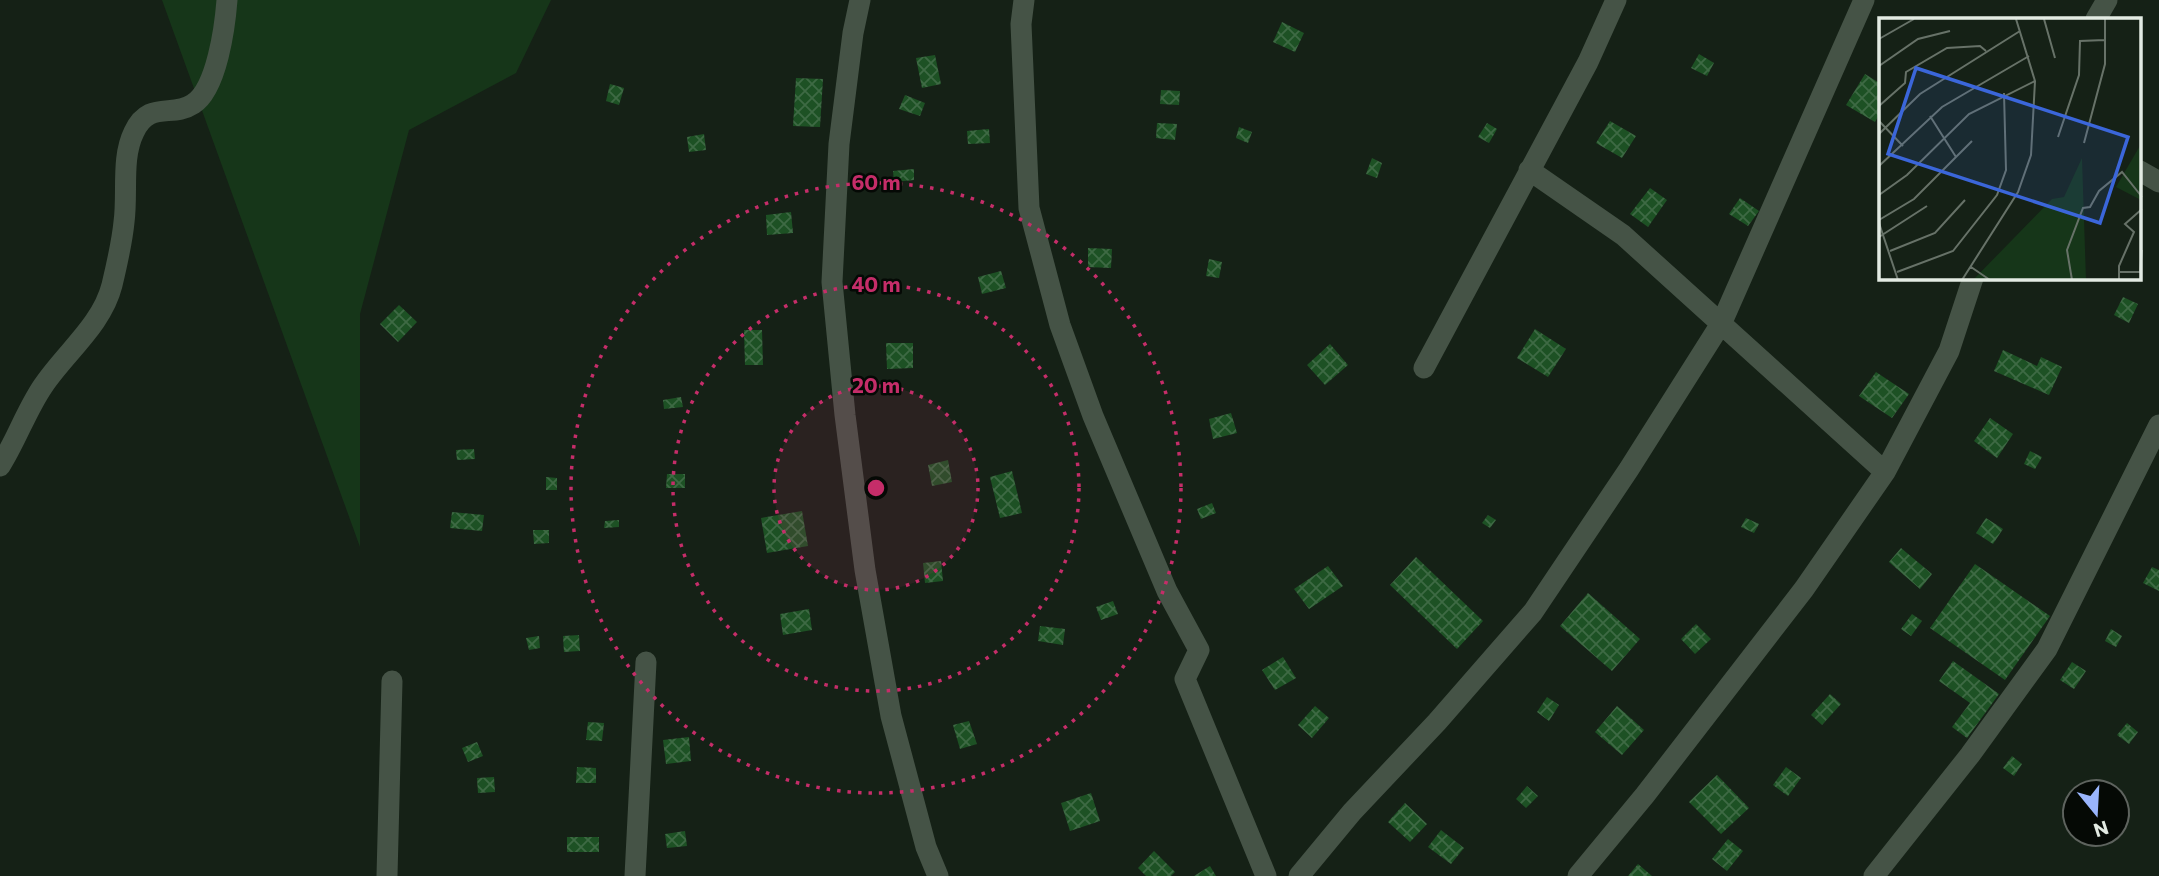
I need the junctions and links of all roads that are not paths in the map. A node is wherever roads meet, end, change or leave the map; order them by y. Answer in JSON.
{"nodes":[{"id":1,"x":227,"y":0,"type":"edge"},
{"id":2,"x":860,"y":0,"type":"edge"},
{"id":3,"x":1024,"y":0,"type":"edge"},
{"id":4,"x":1616,"y":0,"type":"edge"},
{"id":5,"x":1864,"y":0,"type":"edge"},
{"id":6,"x":2107,"y":0,"type":"edge"},
{"id":7,"x":2097,"y":18,"type":"edge"},
{"id":8,"x":1529,"y":170,"type":"junction"},
{"id":9,"x":2142,"y":172,"type":"edge"},
{"id":10,"x":2159,"y":182,"type":"edge"},
{"id":11,"x":1972,"y":280,"type":"edge"},
{"id":12,"x":1722,"y":322,"type":"junction"},
{"id":13,"x":1424,"y":368,"type":"dead end"},
{"id":14,"x":2159,"y":425,"type":"edge"},
{"id":15,"x":0,"y":466,"type":"edge"},
{"id":16,"x":1885,"y":472,"type":"junction"},
{"id":17,"x":646,"y":662,"type":"dead end"},
{"id":18,"x":392,"y":681,"type":"dead end"},
{"id":19,"x":387,"y":876,"type":"edge"},
{"id":20,"x":635,"y":876,"type":"edge"},
{"id":21,"x":938,"y":876,"type":"edge"},
{"id":22,"x":1266,"y":876,"type":"edge"},
{"id":23,"x":1299,"y":876,"type":"edge"},
{"id":24,"x":1578,"y":876,"type":"edge"},
{"id":25,"x":1874,"y":876,"type":"edge"}],
"edges":[{"from":1,"to":15,"type":"street"},
{"from":2,"to":21,"type":"street"},
{"from":3,"to":22,"type":"street"},
{"from":4,"to":8,"type":"street"},
{"from":5,"to":12,"type":"street"},
{"from":6,"to":7,"type":"street"},
{"from":8,"to":12,"type":"street"},
{"from":8,"to":13,"type":"street"},
{"from":9,"to":10,"type":"street"},
{"from":11,"to":16,"type":"street"},
{"from":12,"to":16,"type":"street"},
{"from":12,"to":23,"type":"street"},
{"from":14,"to":25,"type":"street"},
{"from":16,"to":24,"type":"street"},
{"from":17,"to":20,"type":"street"},
{"from":18,"to":19,"type":"street"}]}
